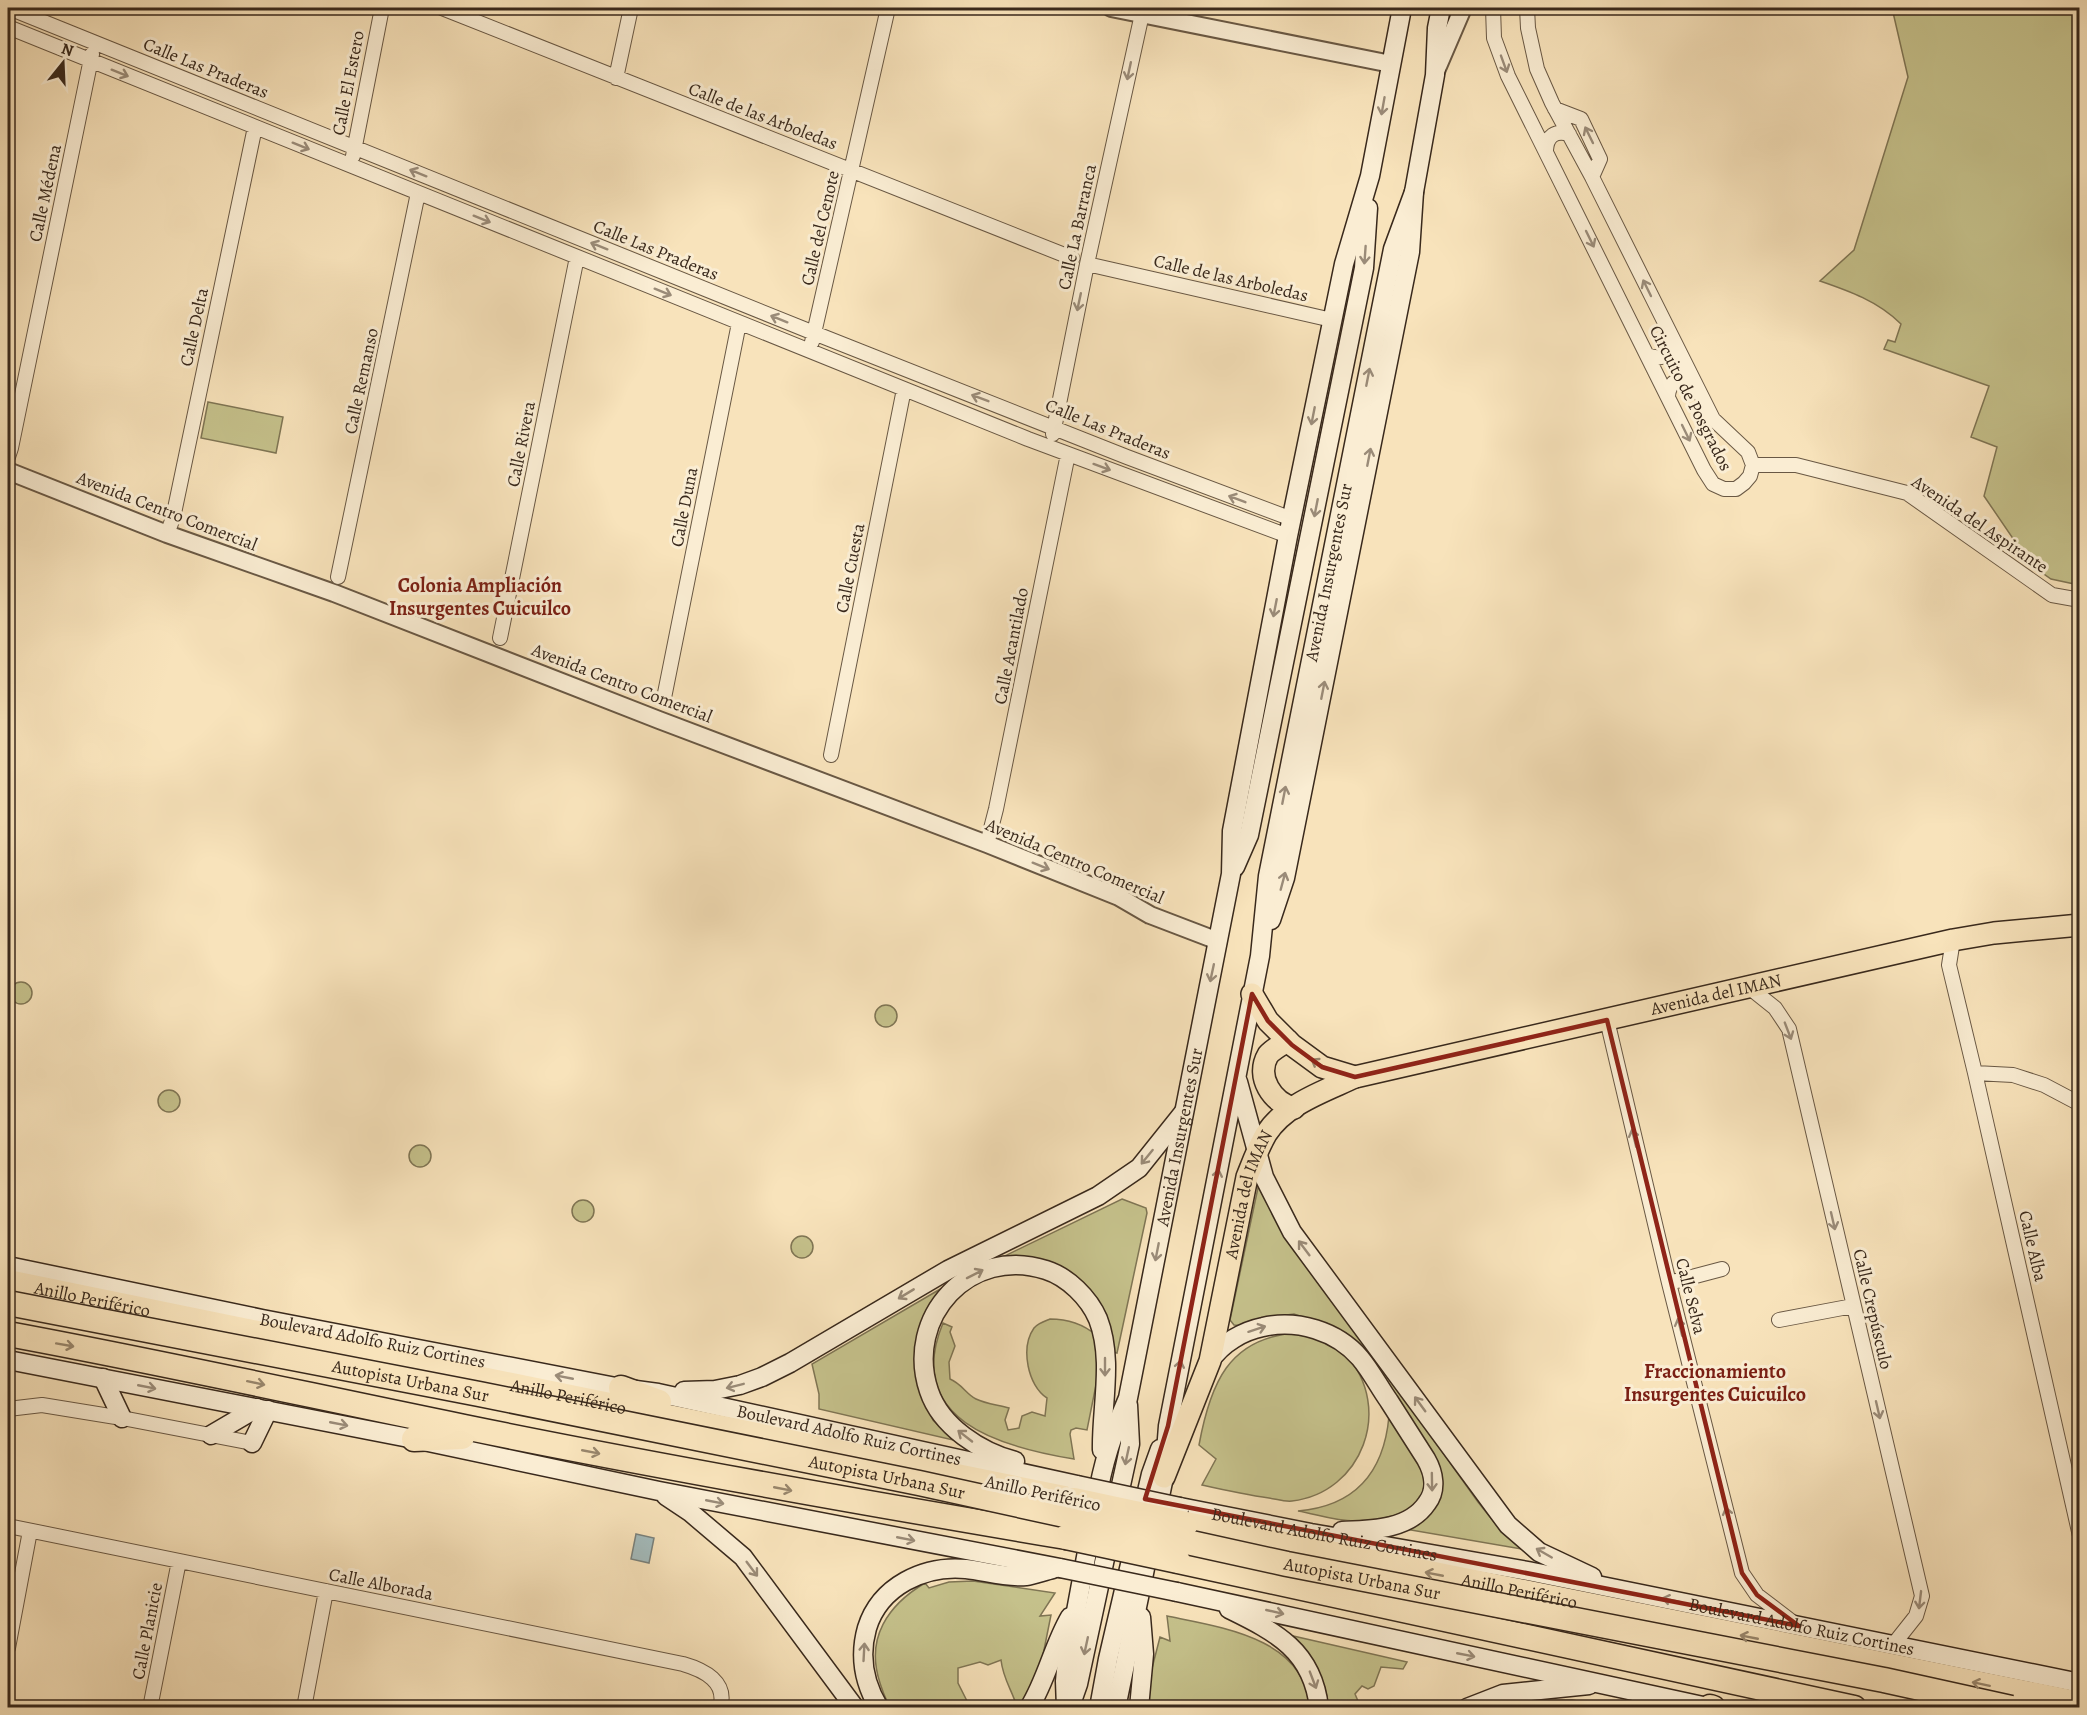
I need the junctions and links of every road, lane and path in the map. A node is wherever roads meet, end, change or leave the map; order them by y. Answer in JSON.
{"nodes":[{"id":1,"x":9,"y":8,"type":"edge"},
{"id":2,"x":381,"y":8,"type":"edge"},
{"id":3,"x":442,"y":8,"type":"edge"},
{"id":4,"x":631,"y":8,"type":"edge"},
{"id":5,"x":888,"y":8,"type":"edge"},
{"id":6,"x":1111,"y":8,"type":"edge"},
{"id":7,"x":1401,"y":8,"type":"edge"},
{"id":8,"x":1441,"y":8,"type":"edge"},
{"id":9,"x":1463,"y":8,"type":"edge"},
{"id":10,"x":1493,"y":8,"type":"edge"},
{"id":11,"x":1527,"y":8,"type":"edge"},
{"id":12,"x":1142,"y":14,"type":"junction"},
{"id":13,"x":8,"y":27,"type":"edge"},
{"id":14,"x":94,"y":42,"type":"junction"},
{"id":15,"x":91,"y":61,"type":"junction"},
{"id":16,"x":1391,"y":64,"type":"junction"},
{"id":17,"x":1435,"y":75,"type":"junction"},
{"id":18,"x":616,"y":78,"type":"junction"},
{"id":19,"x":1547,"y":92,"type":"junction"},
{"id":20,"x":1519,"y":96,"type":"junction"},
{"id":21,"x":1555,"y":109,"type":"junction"},
{"id":22,"x":255,"y":127,"type":"junction"},
{"id":23,"x":1569,"y":134,"type":"junction"},
{"id":24,"x":354,"y":147,"type":"junction"},
{"id":25,"x":1545,"y":150,"type":"junction"},
{"id":26,"x":350,"y":166,"type":"junction"},
{"id":27,"x":852,"y":170,"type":"junction"},
{"id":28,"x":1370,"y":176,"type":"junction"},
{"id":29,"x":1592,"y":177,"type":"junction"},
{"id":30,"x":418,"y":193,"type":"junction"},
{"id":31,"x":577,"y":257,"type":"junction"},
{"id":32,"x":1072,"y":258,"type":"dead end"},
{"id":33,"x":1087,"y":264,"type":"junction"},
{"id":34,"x":1332,"y":320,"type":"junction"},
{"id":35,"x":739,"y":323,"type":"junction"},
{"id":36,"x":814,"y":333,"type":"junction"},
{"id":37,"x":1674,"y":341,"type":"junction"},
{"id":38,"x":810,"y":351,"type":"junction"},
{"id":39,"x":1647,"y":355,"type":"junction"},
{"id":40,"x":1694,"y":381,"type":"junction"},
{"id":41,"x":904,"y":389,"type":"junction"},
{"id":42,"x":1668,"y":396,"type":"junction"},
{"id":43,"x":1054,"y":427,"type":"junction"},
{"id":44,"x":1050,"y":448,"type":"junction"},
{"id":45,"x":1068,"y":454,"type":"junction"},
{"id":46,"x":8,"y":457,"type":"edge"},
{"id":47,"x":1753,"y":465,"type":"junction"},
{"id":48,"x":8,"y":471,"type":"edge"},
{"id":49,"x":1290,"y":528,"type":"junction"},
{"id":50,"x":167,"y":534,"type":"junction"},
{"id":51,"x":338,"y":577,"type":"dead end"},
{"id":52,"x":2079,"y":600,"type":"edge"},
{"id":53,"x":500,"y":638,"type":"dead end"},
{"id":54,"x":664,"y":698,"type":"dead end"},
{"id":55,"x":831,"y":754,"type":"dead end"},
{"id":56,"x":987,"y":844,"type":"junction"},
{"id":57,"x":1232,"y":874,"type":"junction"},
{"id":58,"x":2079,"y":925,"type":"edge"},
{"id":59,"x":1953,"y":940,"type":"junction"},
{"id":60,"x":1218,"y":941,"type":"junction"},
{"id":61,"x":1931,"y":945,"type":"junction"},
{"id":62,"x":1949,"y":965,"type":"junction"},
{"id":63,"x":1750,"y":988,"type":"junction"},
{"id":64,"x":1252,"y":994,"type":"junction"},
{"id":65,"x":1607,"y":1020,"type":"junction"},
{"id":66,"x":1288,"y":1041,"type":"junction"},
{"id":67,"x":1975,"y":1073,"type":"junction"},
{"id":68,"x":1236,"y":1076,"type":"junction"},
{"id":69,"x":1355,"y":1077,"type":"junction"},
{"id":70,"x":2079,"y":1104,"type":"edge"},
{"id":71,"x":1294,"y":1108,"type":"junction"},
{"id":72,"x":1185,"y":1112,"type":"junction"},
{"id":73,"x":1256,"y":1152,"type":"junction"},
{"id":74,"x":8,"y":1266,"type":"edge"},
{"id":75,"x":1722,"y":1269,"type":"dead end"},
{"id":76,"x":8,"y":1281,"type":"edge"},
{"id":77,"x":1669,"y":1283,"type":"junction"},
{"id":78,"x":8,"y":1304,"type":"edge"},
{"id":79,"x":1853,"y":1306,"type":"junction"},
{"id":80,"x":8,"y":1315,"type":"edge"},
{"id":81,"x":262,"y":1319,"type":"junction"},
{"id":82,"x":1779,"y":1320,"type":"dead end"},
{"id":83,"x":8,"y":1334,"type":"edge"},
{"id":84,"x":8,"y":1360,"type":"edge"},
{"id":85,"x":1210,"y":1361,"type":"junction"},
{"id":86,"x":50,"y":1368,"type":"junction"},
{"id":87,"x":8,"y":1374,"type":"edge"},
{"id":88,"x":104,"y":1378,"type":"junction"},
{"id":89,"x":621,"y":1388,"type":"junction"},
{"id":90,"x":658,"y":1393,"type":"junction"},
{"id":91,"x":1128,"y":1398,"type":"junction"},
{"id":92,"x":8,"y":1409,"type":"edge"},
{"id":93,"x":262,"y":1409,"type":"junction"},
{"id":94,"x":122,"y":1418,"type":"junction"},
{"id":95,"x":1168,"y":1426,"type":"junction"},
{"id":96,"x":210,"y":1435,"type":"junction"},
{"id":97,"x":414,"y":1438,"type":"junction"},
{"id":98,"x":252,"y":1443,"type":"joint"},
{"id":99,"x":559,"y":1446,"type":"junction"},
{"id":100,"x":861,"y":1455,"type":"junction"},
{"id":101,"x":1103,"y":1465,"type":"junction"},
{"id":102,"x":1164,"y":1477,"type":"junction"},
{"id":103,"x":1075,"y":1489,"type":"junction"},
{"id":104,"x":659,"y":1491,"type":"junction"},
{"id":105,"x":1183,"y":1516,"type":"junction"},
{"id":106,"x":8,"y":1526,"type":"edge"},
{"id":107,"x":30,"y":1531,"type":"junction"},
{"id":108,"x":1311,"y":1533,"type":"junction"},
{"id":109,"x":2079,"y":1536,"type":"edge"},
{"id":110,"x":179,"y":1562,"type":"junction"},
{"id":111,"x":1060,"y":1568,"type":"junction"},
{"id":112,"x":1615,"y":1589,"type":"junction"},
{"id":113,"x":326,"y":1591,"type":"junction"},
{"id":114,"x":1202,"y":1598,"type":"junction"},
{"id":115,"x":1140,"y":1600,"type":"junction"},
{"id":116,"x":1077,"y":1606,"type":"junction"},
{"id":117,"x":1798,"y":1626,"type":"junction"},
{"id":118,"x":1893,"y":1645,"type":"junction"},
{"id":119,"x":8,"y":1648,"type":"edge"},
{"id":120,"x":1606,"y":1683,"type":"junction"},
{"id":121,"x":2079,"y":1683,"type":"edge"},
{"id":122,"x":2079,"y":1704,"type":"edge"},
{"id":123,"x":150,"y":1707,"type":"edge"},
{"id":124,"x":304,"y":1707,"type":"edge"},
{"id":125,"x":720,"y":1707,"type":"edge"},
{"id":126,"x":855,"y":1707,"type":"edge"},
{"id":127,"x":879,"y":1707,"type":"edge"},
{"id":128,"x":1029,"y":1707,"type":"edge"},
{"id":129,"x":1068,"y":1707,"type":"edge"},
{"id":130,"x":1100,"y":1707,"type":"edge"},
{"id":131,"x":1116,"y":1707,"type":"edge"},
{"id":132,"x":1139,"y":1707,"type":"edge"},
{"id":133,"x":1320,"y":1707,"type":"edge"},
{"id":134,"x":1467,"y":1707,"type":"edge"},
{"id":135,"x":1712,"y":1707,"type":"edge"},
{"id":136,"x":1854,"y":1707,"type":"edge"},
{"id":137,"x":1935,"y":1707,"type":"edge"},
{"id":138,"x":2012,"y":1707,"type":"edge"}],
"edges":[{"from":1,"to":14,"type":"street","name":"Calle Las Praderas"},
{"from":2,"to":24,"type":"street","name":"Calle El Estero"},
{"from":3,"to":18,"type":"street","name":"Calle de las Arboledas"},
{"from":4,"to":18,"type":"street"},
{"from":5,"to":27,"type":"street","name":"Calle del Cenote"},
{"from":6,"to":12,"type":"street"},
{"from":7,"to":16,"type":"main road","name":"Avenida Insurgentes Sur"},
{"from":8,"to":17,"type":"main road","name":"Avenida Insurgentes Sur"},
{"from":9,"to":17,"type":"street"},
{"from":10,"to":20,"type":"street","name":"Circuito de Posgrados","one_way":true},
{"from":11,"to":19,"type":"street","name":"Circuito de Posgrados"},
{"from":12,"to":16,"type":"street"},
{"from":12,"to":33,"type":"street","name":"Calle La Barranca","one_way":true},
{"from":13,"to":15,"type":"street","name":"Calle Las Praderas"},
{"from":14,"to":15,"type":"street","name":"Calle Médena"},
{"from":14,"to":24,"type":"street","name":"Calle Las Praderas"},
{"from":15,"to":22,"type":"street","name":"Calle Las Praderas","one_way":true},
{"from":15,"to":46,"type":"street","name":"Calle Médena"},
{"from":16,"to":28,"type":"main road","name":"Avenida Insurgentes Sur","one_way":true},
{"from":64,"to":17,"type":"main road","name":"Avenida Insurgentes Sur","one_way":true},
{"from":18,"to":27,"type":"street","name":"Calle de las Arboledas"},
{"from":19,"to":20,"type":"street"},
{"from":19,"to":21,"type":"street","name":"Circuito de Posgrados"},
{"from":20,"to":25,"type":"street","name":"Circuito de Posgrados"},
{"from":21,"to":23,"type":"street","name":"Circuito de Posgrados"},
{"from":29,"to":21,"type":"street","one_way":true},
{"from":22,"to":26,"type":"street","name":"Calle Las Praderas","one_way":true},
{"from":22,"to":50,"type":"street","name":"Calle Delta"},
{"from":23,"to":25,"type":"street"},
{"from":23,"to":29,"type":"street","name":"Circuito de Posgrados"},
{"from":24,"to":26,"type":"street","name":"Calle El Estero"},
{"from":36,"to":24,"type":"street","name":"Calle Las Praderas","one_way":true},
{"from":25,"to":39,"type":"street","name":"Circuito de Posgrados","one_way":true},
{"from":26,"to":30,"type":"street","name":"Calle Las Praderas"},
{"from":27,"to":32,"type":"street","name":"Calle de las Arboledas"},
{"from":27,"to":36,"type":"street","name":"Calle del Cenote"},
{"from":28,"to":34,"type":"main road","name":"Avenida Insurgentes Sur"},
{"from":28,"to":57,"type":"main road","name":"Avenida Insurgentes Sur","one_way":true},
{"from":37,"to":29,"type":"street","name":"Circuito de Posgrados","one_way":true},
{"from":30,"to":31,"type":"street","name":"Calle Las Praderas","one_way":true},
{"from":30,"to":51,"type":"street","name":"Calle Remanso"},
{"from":31,"to":35,"type":"street","name":"Calle Las Praderas","one_way":true},
{"from":31,"to":53,"type":"street","name":"Calle Rivera"},
{"from":33,"to":34,"type":"street","name":"Calle de las Arboledas"},
{"from":33,"to":43,"type":"street","name":"Calle La Barranca","one_way":true},
{"from":34,"to":49,"type":"main road","name":"Avenida Insurgentes Sur","one_way":true},
{"from":35,"to":38,"type":"street","name":"Calle Las Praderas"},
{"from":35,"to":54,"type":"street","name":"Calle Duna"},
{"from":36,"to":38,"type":"street","name":"Calle del Cenote"},
{"from":43,"to":36,"type":"street","name":"Calle Las Praderas","one_way":true},
{"from":37,"to":39,"type":"street"},
{"from":37,"to":40,"type":"street","name":"Circuito de Posgrados"},
{"from":38,"to":41,"type":"street","name":"Calle Las Praderas"},
{"from":39,"to":42,"type":"street","name":"Circuito de Posgrados"},
{"from":40,"to":42,"type":"street"},
{"from":40,"to":47,"type":"street","name":"Circuito de Posgrados"},
{"from":41,"to":44,"type":"street","name":"Calle Las Praderas"},
{"from":41,"to":55,"type":"street","name":"Calle Cuesta"},
{"from":42,"to":47,"type":"street","name":"Circuito de Posgrados","one_way":true},
{"from":43,"to":44,"type":"street","name":"Calle La Barranca"},
{"from":49,"to":43,"type":"street","name":"Calle Las Praderas","one_way":true},
{"from":44,"to":45,"type":"street","name":"Calle Las Praderas"},
{"from":45,"to":49,"type":"street","name":"Calle Las Praderas","one_way":true},
{"from":45,"to":56,"type":"street","name":"Calle Acantilado"},
{"from":47,"to":52,"type":"street","name":"Avenida del Aspirante"},
{"from":48,"to":50,"type":"street","name":"Avenida Centro Comercial"},
{"from":49,"to":57,"type":"main road","name":"Avenida Insurgentes Sur","one_way":true},
{"from":50,"to":56,"type":"street","name":"Avenida Centro Comercial"},
{"from":56,"to":60,"type":"street","name":"Avenida Centro Comercial","one_way":true},
{"from":57,"to":60,"type":"main road","name":"Avenida Insurgentes Sur"},
{"from":58,"to":59,"type":"main road","name":"Avenida del IMAN"},
{"from":59,"to":61,"type":"main road","name":"Avenida del IMAN"},
{"from":59,"to":62,"type":"street","name":"Calle Alba"},
{"from":60,"to":72,"type":"main road","name":"Avenida Insurgentes Sur","one_way":true},
{"from":61,"to":62,"type":"street","name":"Calle Alba"},
{"from":61,"to":63,"type":"main road","name":"Avenida del IMAN"},
{"from":62,"to":67,"type":"street","name":"Calle Alba"},
{"from":63,"to":65,"type":"main road","name":"Avenida del IMAN"},
{"from":63,"to":79,"type":"street","name":"Calle Crepúsculo","one_way":true},
{"from":64,"to":66,"type":"main road","name":"Avenida del IMAN"},
{"from":64,"to":68,"type":"main road","name":"Avenida Insurgentes Sur"},
{"from":65,"to":69,"type":"main road","name":"Avenida del IMAN"},
{"from":77,"to":65,"type":"street","name":"Calle Selva","one_way":true},
{"from":69,"to":66,"type":"main road","name":"Avenida del IMAN","one_way":true},
{"from":66,"to":71,"type":"main road"},
{"from":67,"to":70,"type":"street"},
{"from":67,"to":109,"type":"street","name":"Calle Alba"},
{"from":68,"to":73,"type":"main road"},
{"from":95,"to":68,"type":"main road","name":"Avenida Insurgentes Sur","one_way":true},
{"from":69,"to":71,"type":"main road","name":"Avenida del IMAN"},
{"from":71,"to":73,"type":"main road","name":"Avenida del IMAN"},
{"from":72,"to":90,"type":"main road","one_way":true},
{"from":72,"to":91,"type":"main road","name":"Avenida Insurgentes Sur","one_way":true},
{"from":73,"to":85,"type":"main road","name":"Avenida del IMAN"},
{"from":112,"to":73,"type":"main road","one_way":true},
{"from":74,"to":81,"type":"main road","name":"Boulevard Adolfo Ruiz Cortines"},
{"from":75,"to":77,"type":"street"},
{"from":76,"to":81,"type":"highway"},
{"from":76,"to":100,"type":"highway","name":"Anillo Periférico"},
{"from":117,"to":77,"type":"street","name":"Calle Selva","one_way":true},
{"from":78,"to":138,"type":"highway","name":"Autopista Urbana Sur","bridge":true},
{"from":79,"to":82,"type":"street"},
{"from":79,"to":118,"type":"street","name":"Calle Crepúsculo","one_way":true},
{"from":80,"to":137,"type":"highway","name":"Autopista Urbana Sur"},
{"from":89,"to":81,"type":"main road","name":"Boulevard Adolfo Ruiz Cortines","one_way":true},
{"from":83,"to":99,"type":"highway","one_way":true},
{"from":84,"to":86,"type":"main road"},
{"from":85,"to":102,"type":"main road","name":"Avenida del IMAN"},
{"from":85,"to":108,"type":"main road","one_way":true},
{"from":86,"to":87,"type":"main road"},
{"from":86,"to":88,"type":"main road"},
{"from":88,"to":93,"type":"main road","one_way":true},
{"from":88,"to":94,"type":"main road"},
{"from":89,"to":90,"type":"main road","name":"Boulevard Adolfo Ruiz Cortines"},
{"from":89,"to":100,"type":"highway"},
{"from":90,"to":103,"type":"main road","name":"Boulevard Adolfo Ruiz Cortines"},
{"from":91,"to":101,"type":"main road","name":"Avenida Insurgentes Sur"},
{"from":91,"to":129,"type":"main road","name":"Avenida Insurgentes Sur","one_way":true},
{"from":92,"to":94,"type":"street"},
{"from":93,"to":96,"type":"main road"},
{"from":93,"to":97,"type":"main road","one_way":true},
{"from":93,"to":98,"type":"main road"},
{"from":94,"to":96,"type":"street"},
{"from":95,"to":102,"type":"main road","name":"Avenida Insurgentes Sur"},
{"from":95,"to":130,"type":"main road","name":"Avenida Insurgentes Sur"},
{"from":96,"to":98,"type":"street"},
{"from":97,"to":99,"type":"highway"},
{"from":97,"to":104,"type":"main road"},
{"from":99,"to":136,"type":"highway","one_way":true,"bridge":true},
{"from":100,"to":103,"type":"highway","name":"Anillo Periférico"},
{"from":103,"to":101,"type":"main road","one_way":true},
{"from":101,"to":116,"type":"main road","name":"Avenida Insurgentes Sur"},
{"from":102,"to":115,"type":"main road","name":"Avenida Insurgentes Sur"},
{"from":103,"to":105,"type":"highway","name":"Anillo Periférico","bridge":true},
{"from":104,"to":111,"type":"main road","one_way":true},
{"from":104,"to":126,"type":"main road","one_way":true},
{"from":105,"to":108,"type":"main road","name":"Boulevard Adolfo Ruiz Cortines"},
{"from":122,"to":105,"type":"highway","name":"Anillo Periférico","one_way":true},
{"from":106,"to":107,"type":"street","name":"Calle Alborada"},
{"from":107,"to":110,"type":"street","name":"Calle Alborada"},
{"from":107,"to":119,"type":"street"},
{"from":108,"to":112,"type":"main road","name":"Boulevard Adolfo Ruiz Cortines"},
{"from":110,"to":113,"type":"street","name":"Calle Alborada"},
{"from":110,"to":123,"type":"street","name":"Calle Planicie"},
{"from":111,"to":114,"type":"main road","bridge":true},
{"from":127,"to":111,"type":"main road","one_way":true},
{"from":117,"to":112,"type":"main road","name":"Boulevard Adolfo Ruiz Cortines","one_way":true},
{"from":113,"to":124,"type":"street"},
{"from":113,"to":125,"type":"street","name":"Calle Alborada"},
{"from":114,"to":120,"type":"main road","one_way":true},
{"from":114,"to":133,"type":"main road","one_way":true},
{"from":115,"to":131,"type":"main road","name":"Avenida Insurgentes Sur"},
{"from":115,"to":132,"type":"main road"},
{"from":116,"to":128,"type":"main road"},
{"from":116,"to":129,"type":"main road","name":"Avenida Insurgentes Sur"},
{"from":117,"to":118,"type":"main road","name":"Boulevard Adolfo Ruiz Cortines"},
{"from":118,"to":121,"type":"main road","name":"Boulevard Adolfo Ruiz Cortines"},
{"from":120,"to":134,"type":"main road"},
{"from":120,"to":135,"type":"main road"}]}
